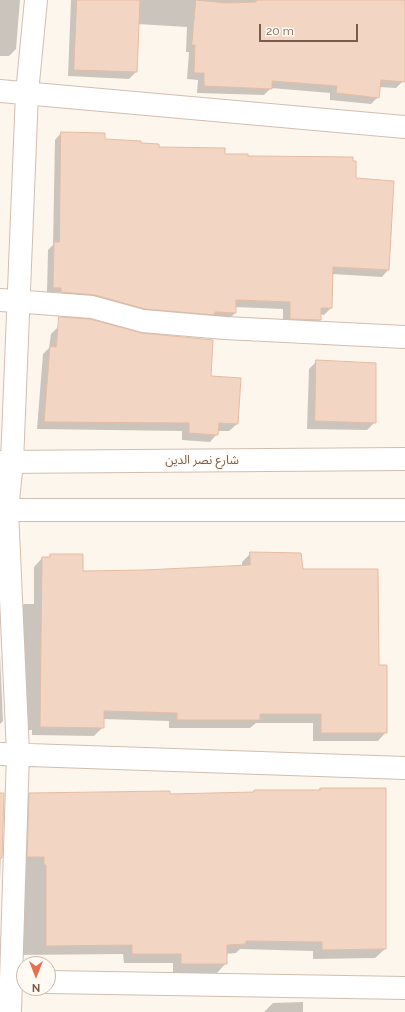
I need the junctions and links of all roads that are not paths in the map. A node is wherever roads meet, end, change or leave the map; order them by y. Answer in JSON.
{"nodes":[{"id":1,"x":36,"y":0,"type":"edge"},
{"id":2,"x":0,"y":91,"type":"edge"},
{"id":3,"x":27,"y":93,"type":"junction"},
{"id":4,"x":405,"y":127,"type":"edge"},
{"id":5,"x":10,"y":300,"type":"edge"},
{"id":6,"x":405,"y":337,"type":"edge"},
{"id":7,"x":405,"y":458,"type":"edge"},
{"id":8,"x":6,"y":462,"type":"edge"},
{"id":9,"x":4,"y":510,"type":"edge"},
{"id":10,"x":405,"y":510,"type":"edge"},
{"id":11,"x":9,"y":754,"type":"edge"},
{"id":12,"x":405,"y":768,"type":"edge"},
{"id":13,"x":11,"y":981,"type":"edge"},
{"id":14,"x":56,"y":982,"type":"edge"},
{"id":15,"x":405,"y":988,"type":"edge"},
{"id":16,"x":10,"y":1012,"type":"edge"}],
"edges":[{"from":1,"to":3,"type":"street"},
{"from":2,"to":3,"type":"street"},
{"from":3,"to":4,"type":"street"},
{"from":3,"to":5,"type":"street"},
{"from":5,"to":6,"type":"street"},
{"from":5,"to":8,"type":"street"},
{"from":7,"to":8,"type":"street","name":"شارع نصر الدين"},
{"from":8,"to":9,"type":"street"},
{"from":9,"to":10,"type":"street"},
{"from":9,"to":11,"type":"street"},
{"from":11,"to":12,"type":"street"},
{"from":11,"to":13,"type":"street"},
{"from":13,"to":16,"type":"street"},
{"from":14,"to":15,"type":"street"}]}
